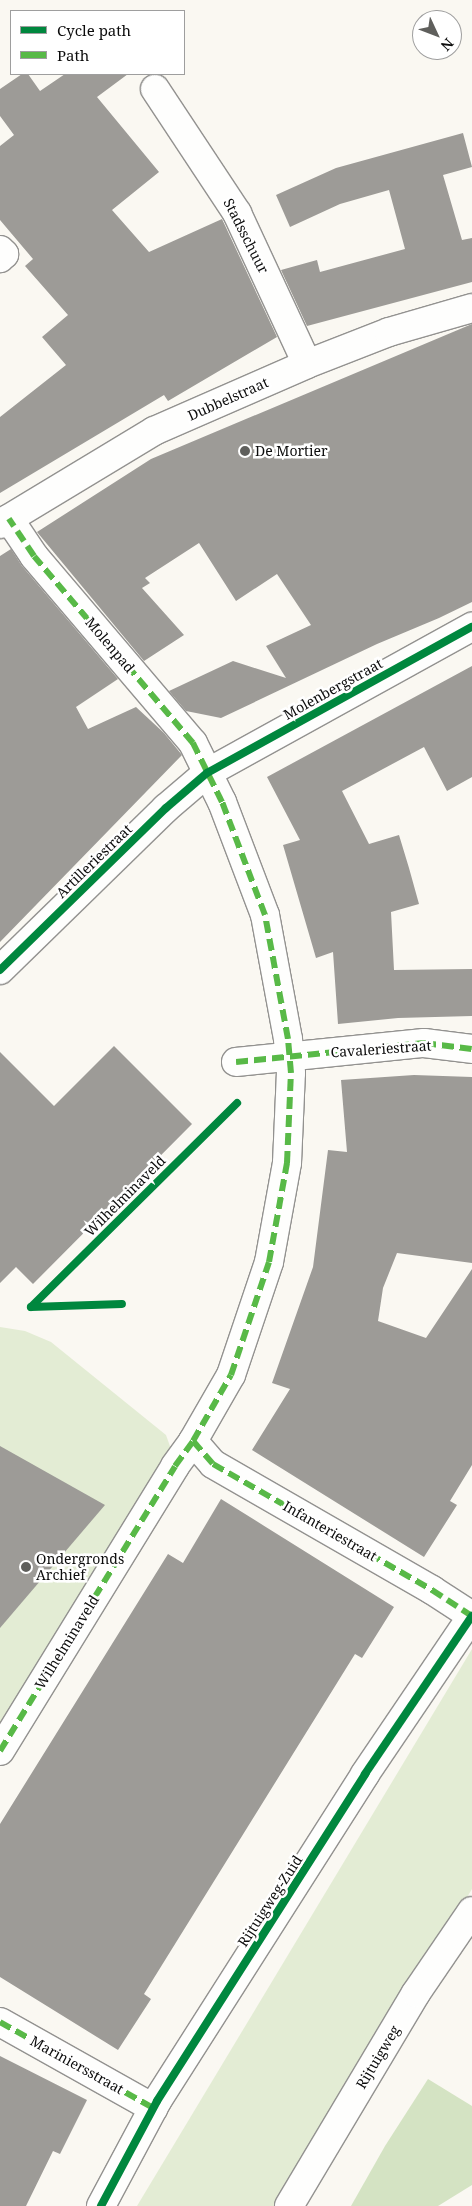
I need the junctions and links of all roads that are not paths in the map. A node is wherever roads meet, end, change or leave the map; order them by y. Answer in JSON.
{"nodes":[{"id":1,"x":155,"y":89,"type":"dead end"},
{"id":2,"x":472,"y":308,"type":"edge"},
{"id":3,"x":307,"y":364,"type":"junction"},
{"id":4,"x":4,"y":521,"type":"edge"},
{"id":5,"x":472,"y":627,"type":"edge"},
{"id":6,"x":207,"y":773,"type":"junction"},
{"id":7,"x":0,"y":970,"type":"edge"},
{"id":8,"x":472,"y":1049,"type":"edge"},
{"id":9,"x":289,"y":1056,"type":"junction"},
{"id":10,"x":236,"y":1062,"type":"dead end"},
{"id":11,"x":193,"y":1441,"type":"junction"},
{"id":12,"x":472,"y":1616,"type":"edge"},
{"id":13,"x":0,"y":1751,"type":"edge"},
{"id":14,"x":472,"y":1911,"type":"edge"},
{"id":15,"x":0,"y":2022,"type":"edge"},
{"id":16,"x":153,"y":2108,"type":"junction"},
{"id":17,"x":101,"y":2206,"type":"edge"},
{"id":18,"x":289,"y":2206,"type":"edge"}],
"edges":[{"from":1,"to":3,"type":"street","name":"Stadsschuur"},
{"from":2,"to":3,"type":"street","name":"Dubbelstraat"},
{"from":3,"to":4,"type":"street","name":"Dubbelstraat"},
{"from":4,"to":6,"type":"street","name":"Molenpad"},
{"from":5,"to":6,"type":"street","name":"Molenbergstraat"},
{"from":6,"to":7,"type":"street","name":"Artilleriestraat"},
{"from":6,"to":9,"type":"street","name":"Wilhelminaveld"},
{"from":8,"to":9,"type":"street","name":"Cavaleriestraat"},
{"from":9,"to":10,"type":"street","name":"Cavaleriestraat"},
{"from":9,"to":11,"type":"street","name":"Wilhelminaveld"},
{"from":11,"to":12,"type":"street","name":"Infanteriestraat"},
{"from":11,"to":13,"type":"street","name":"Wilhelminaveld"},
{"from":12,"to":16,"type":"street","name":"Rijtuigweg-Zuid"},
{"from":14,"to":18,"type":"street","name":"Rijtuigweg"},
{"from":15,"to":16,"type":"street","name":"Mariniersstraat"},
{"from":16,"to":17,"type":"street","name":"Rijtuigweg-Zuid"}]}
